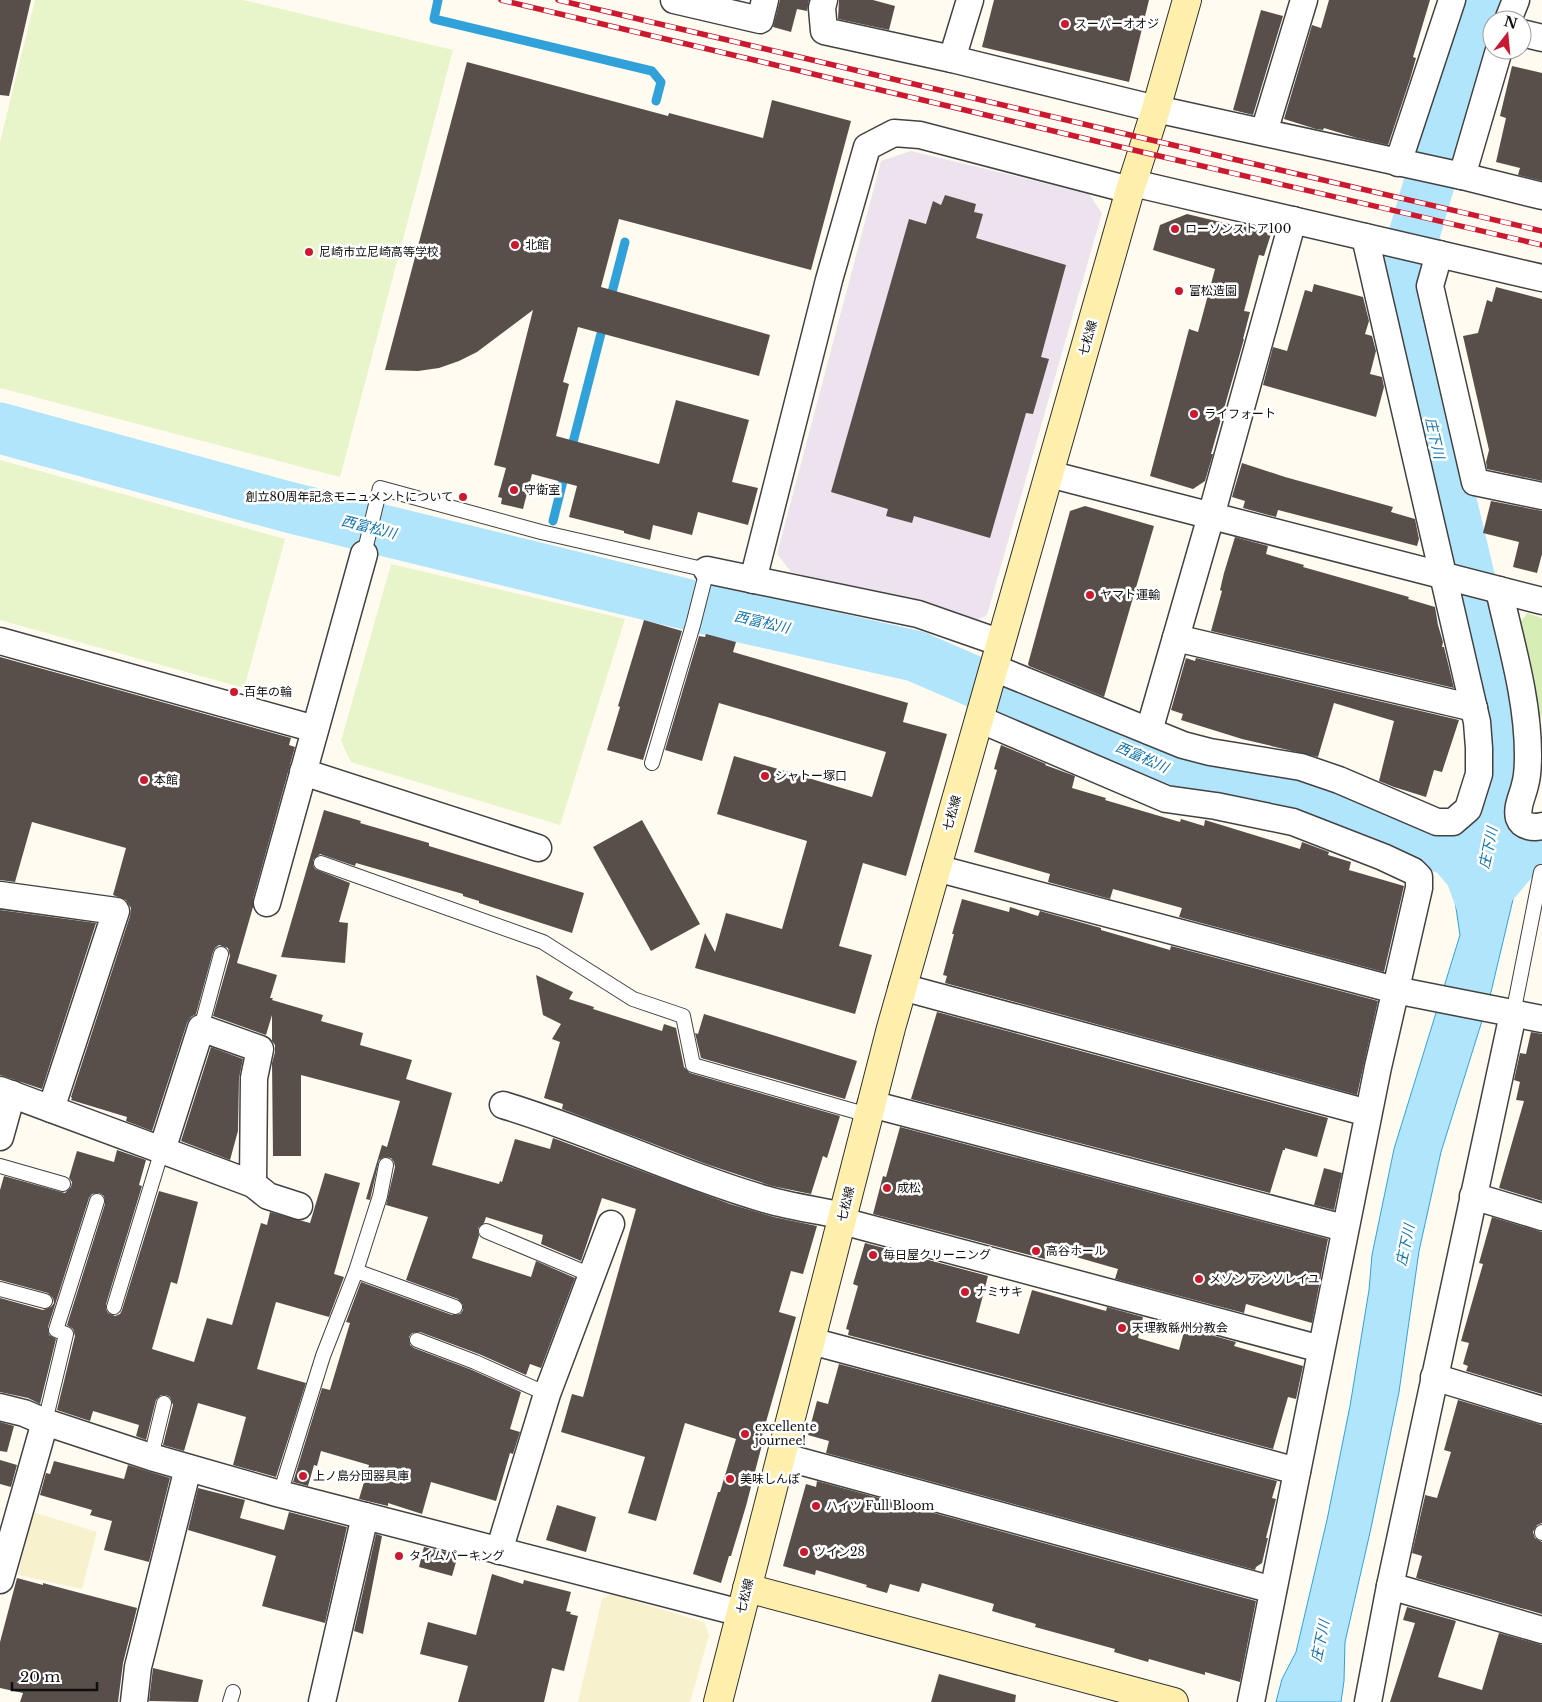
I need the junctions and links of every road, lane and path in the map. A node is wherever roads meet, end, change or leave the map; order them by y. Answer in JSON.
{"nodes":[{"id":1,"x":674,"y":0,"type":"edge"},
{"id":2,"x":765,"y":0,"type":"edge"},
{"id":3,"x":824,"y":0,"type":"edge"},
{"id":4,"x":970,"y":0,"type":"edge"},
{"id":5,"x":1187,"y":0,"type":"edge"},
{"id":6,"x":1304,"y":0,"type":"edge"},
{"id":7,"x":1452,"y":0,"type":"edge"},
{"id":8,"x":710,"y":4,"type":"edge"},
{"id":9,"x":952,"y":59,"type":"junction"},
{"id":10,"x":1496,"y":60,"type":"edge"},
{"id":11,"x":1156,"y":109,"type":"junction"},
{"id":12,"x":1264,"y":132,"type":"junction"},
{"id":13,"x":1405,"y":165,"type":"junction"},
{"id":14,"x":1456,"y":175,"type":"junction"},
{"id":15,"x":1132,"y":187,"type":"junction"},
{"id":16,"x":1542,"y":196,"type":"edge"},
{"id":17,"x":1293,"y":220,"type":"junction"},
{"id":18,"x":1376,"y":240,"type":"junction"},
{"id":19,"x":1434,"y":253,"type":"junction"},
{"id":20,"x":1542,"y":278,"type":"edge"},
{"id":21,"x":1049,"y":474,"type":"junction"},
{"id":22,"x":1542,"y":496,"type":"edge"},
{"id":23,"x":1211,"y":516,"type":"junction"},
{"id":24,"x":364,"y":554,"type":"joint"},
{"id":25,"x":1448,"y":577,"type":"junction"},
{"id":26,"x":706,"y":578,"type":"junction"},
{"id":27,"x":753,"y":580,"type":"junction"},
{"id":28,"x":1495,"y":589,"type":"junction"},
{"id":29,"x":1541,"y":594,"type":"edge"},
{"id":30,"x":1176,"y":638,"type":"junction"},
{"id":31,"x":0,"y":641,"type":"edge"},
{"id":32,"x":996,"y":662,"type":"junction"},
{"id":33,"x":1474,"y":708,"type":"junction"},
{"id":34,"x":981,"y":714,"type":"junction"},
{"id":35,"x":315,"y":729,"type":"junction"},
{"id":36,"x":1149,"y":732,"type":"junction"},
{"id":37,"x":652,"y":763,"type":"dead end"},
{"id":38,"x":303,"y":772,"type":"junction"},
{"id":39,"x":1542,"y":826,"type":"edge"},
{"id":40,"x":538,"y":848,"type":"dead end"},
{"id":41,"x":321,"y":863,"type":"dead end"},
{"id":42,"x":936,"y":868,"type":"junction"},
{"id":43,"x":1540,"y":872,"type":"dead end"},
{"id":44,"x":0,"y":895,"type":"edge"},
{"id":45,"x":266,"y":903,"type":"dead end"},
{"id":46,"x":221,"y":954,"type":"dead end"},
{"id":47,"x":902,"y":987,"type":"junction"},
{"id":48,"x":1403,"y":992,"type":"junction"},
{"id":49,"x":1506,"y":1012,"type":"junction"},
{"id":50,"x":1542,"y":1019,"type":"edge"},
{"id":51,"x":201,"y":1028,"type":"junction"},
{"id":52,"x":6,"y":1092,"type":"edge"},
{"id":53,"x":503,"y":1105,"type":"dead end"},
{"id":54,"x":51,"y":1109,"type":"junction"},
{"id":55,"x":870,"y":1110,"type":"junction"},
{"id":56,"x":1368,"y":1113,"type":"junction"},
{"id":57,"x":0,"y":1137,"type":"edge"},
{"id":58,"x":162,"y":1150,"type":"junction"},
{"id":59,"x":386,"y":1165,"type":"dead end"},
{"id":60,"x":0,"y":1166,"type":"edge"},
{"id":61,"x":63,"y":1184,"type":"dead end"},
{"id":62,"x":254,"y":1184,"type":"junction"},
{"id":63,"x":1473,"y":1196,"type":"junction"},
{"id":64,"x":97,"y":1201,"type":"dead end"},
{"id":65,"x":299,"y":1206,"type":"dead end"},
{"id":66,"x":1542,"y":1216,"type":"edge"},
{"id":67,"x":842,"y":1218,"type":"junction"},
{"id":68,"x":611,"y":1224,"type":"dead end"},
{"id":69,"x":1344,"y":1228,"type":"junction"},
{"id":70,"x":486,"y":1232,"type":"dead end"},
{"id":71,"x":356,"y":1270,"type":"junction"},
{"id":72,"x":591,"y":1275,"type":"junction"},
{"id":73,"x":0,"y":1289,"type":"edge"},
{"id":74,"x":45,"y":1301,"type":"dead end"},
{"id":75,"x":114,"y":1307,"type":"dead end"},
{"id":76,"x":455,"y":1307,"type":"dead end"},
{"id":77,"x":417,"y":1340,"type":"dead end"},
{"id":78,"x":811,"y":1341,"type":"junction"},
{"id":79,"x":1321,"y":1349,"type":"junction"},
{"id":80,"x":1434,"y":1377,"type":"junction"},
{"id":81,"x":547,"y":1394,"type":"junction"},
{"id":82,"x":164,"y":1403,"type":"dead end"},
{"id":83,"x":0,"y":1407,"type":"edge"},
{"id":84,"x":1542,"y":1410,"type":"edge"},
{"id":85,"x":45,"y":1422,"type":"junction"},
{"id":86,"x":781,"y":1456,"type":"junction"},
{"id":87,"x":151,"y":1457,"type":"junction"},
{"id":88,"x":188,"y":1468,"type":"junction"},
{"id":89,"x":1297,"y":1471,"type":"junction"},
{"id":90,"x":280,"y":1494,"type":"junction"},
{"id":91,"x":365,"y":1516,"type":"junction"},
{"id":92,"x":499,"y":1550,"type":"junction"},
{"id":93,"x":0,"y":1580,"type":"edge"},
{"id":94,"x":1390,"y":1586,"type":"junction"},
{"id":95,"x":1272,"y":1590,"type":"junction"},
{"id":96,"x":744,"y":1600,"type":"junction"},
{"id":97,"x":1542,"y":1630,"type":"edge"},
{"id":98,"x":134,"y":1702,"type":"edge"},
{"id":99,"x":322,"y":1702,"type":"edge"},
{"id":100,"x":718,"y":1702,"type":"edge"},
{"id":101,"x":1174,"y":1702,"type":"edge"},
{"id":102,"x":1251,"y":1702,"type":"edge"},
{"id":103,"x":1368,"y":1702,"type":"edge"}],
"edges":[{"from":1,"to":8,"type":"street"},
{"from":2,"to":8,"type":"street"},
{"from":3,"to":9,"type":"street"},
{"from":4,"to":9,"type":"street"},
{"from":5,"to":11,"type":"street","name":"七松線"},
{"from":6,"to":12,"type":"street"},
{"from":7,"to":13,"type":"street"},
{"from":9,"to":11,"type":"street"},
{"from":10,"to":14,"type":"street"},
{"from":11,"to":12,"type":"street"},
{"from":11,"to":15,"type":"street","name":"七松線"},
{"from":12,"to":13,"type":"street"},
{"from":13,"to":14,"type":"street"},
{"from":14,"to":16,"type":"street"},
{"from":15,"to":17,"type":"street"},
{"from":15,"to":21,"type":"street","name":"七松線"},
{"from":15,"to":27,"type":"street"},
{"from":17,"to":18,"type":"street"},
{"from":17,"to":23,"type":"street"},
{"from":18,"to":19,"type":"street"},
{"from":18,"to":25,"type":"street"},
{"from":19,"to":20,"type":"street"},
{"from":19,"to":22,"type":"street"},
{"from":21,"to":23,"type":"street"},
{"from":21,"to":32,"type":"street","name":"七松線"},
{"from":23,"to":25,"type":"street"},
{"from":23,"to":30,"type":"street"},
{"from":24,"to":26,"type":"lane"},
{"from":24,"to":35,"type":"street"},
{"from":25,"to":28,"type":"street"},
{"from":25,"to":33,"type":"street"},
{"from":26,"to":27,"type":"street"},
{"from":26,"to":37,"type":"lane"},
{"from":27,"to":32,"type":"street"},
{"from":28,"to":29,"type":"street"},
{"from":28,"to":39,"type":"street"},
{"from":30,"to":33,"type":"street"},
{"from":30,"to":36,"type":"street"},
{"from":31,"to":35,"type":"street"},
{"from":32,"to":34,"type":"street","name":"七松線"},
{"from":32,"to":36,"type":"street"},
{"from":33,"to":36,"type":"street"},
{"from":34,"to":42,"type":"street","name":"七松線"},
{"from":34,"to":48,"type":"street"},
{"from":35,"to":38,"type":"street"},
{"from":38,"to":40,"type":"street"},
{"from":38,"to":45,"type":"street"},
{"from":41,"to":55,"type":"lane"},
{"from":42,"to":47,"type":"street","name":"七松線"},
{"from":42,"to":48,"type":"street"},
{"from":43,"to":49,"type":"lane"},
{"from":44,"to":54,"type":"street"},
{"from":46,"to":51,"type":"lane"},
{"from":47,"to":55,"type":"street","name":"七松線"},
{"from":47,"to":56,"type":"street"},
{"from":48,"to":49,"type":"street"},
{"from":48,"to":56,"type":"street"},
{"from":49,"to":50,"type":"street"},
{"from":49,"to":63,"type":"street"},
{"from":51,"to":58,"type":"street"},
{"from":51,"to":62,"type":"street"},
{"from":52,"to":54,"type":"street"},
{"from":52,"to":57,"type":"street"},
{"from":53,"to":67,"type":"street"},
{"from":54,"to":58,"type":"street"},
{"from":55,"to":67,"type":"street","name":"七松線"},
{"from":55,"to":69,"type":"street"},
{"from":56,"to":69,"type":"street"},
{"from":58,"to":62,"type":"street"},
{"from":58,"to":75,"type":"lane"},
{"from":59,"to":71,"type":"lane"},
{"from":60,"to":61,"type":"lane"},
{"from":62,"to":65,"type":"street"},
{"from":63,"to":66,"type":"street"},
{"from":63,"to":80,"type":"street"},
{"from":64,"to":85,"type":"lane"},
{"from":67,"to":78,"type":"street","name":"七松線"},
{"from":67,"to":79,"type":"street"},
{"from":68,"to":72,"type":"street"},
{"from":69,"to":79,"type":"street"},
{"from":70,"to":72,"type":"lane"},
{"from":71,"to":76,"type":"lane"},
{"from":71,"to":90,"type":"lane"},
{"from":72,"to":81,"type":"street"},
{"from":73,"to":74,"type":"lane"},
{"from":77,"to":81,"type":"lane"},
{"from":78,"to":86,"type":"street","name":"七松線"},
{"from":78,"to":89,"type":"street"},
{"from":79,"to":89,"type":"street"},
{"from":80,"to":84,"type":"street"},
{"from":80,"to":94,"type":"street"},
{"from":81,"to":92,"type":"street"},
{"from":82,"to":87,"type":"lane"},
{"from":83,"to":85,"type":"street"},
{"from":85,"to":87,"type":"street"},
{"from":85,"to":93,"type":"street"},
{"from":86,"to":95,"type":"street"},
{"from":86,"to":96,"type":"street","name":"七松線"},
{"from":87,"to":88,"type":"street"},
{"from":88,"to":90,"type":"street"},
{"from":88,"to":98,"type":"street"},
{"from":89,"to":95,"type":"street"},
{"from":90,"to":91,"type":"street"},
{"from":91,"to":92,"type":"street"},
{"from":91,"to":99,"type":"street"},
{"from":92,"to":96,"type":"street"},
{"from":94,"to":97,"type":"street"},
{"from":94,"to":103,"type":"street"},
{"from":95,"to":102,"type":"street"},
{"from":96,"to":100,"type":"street","name":"七松線"},
{"from":96,"to":101,"type":"street"}]}
